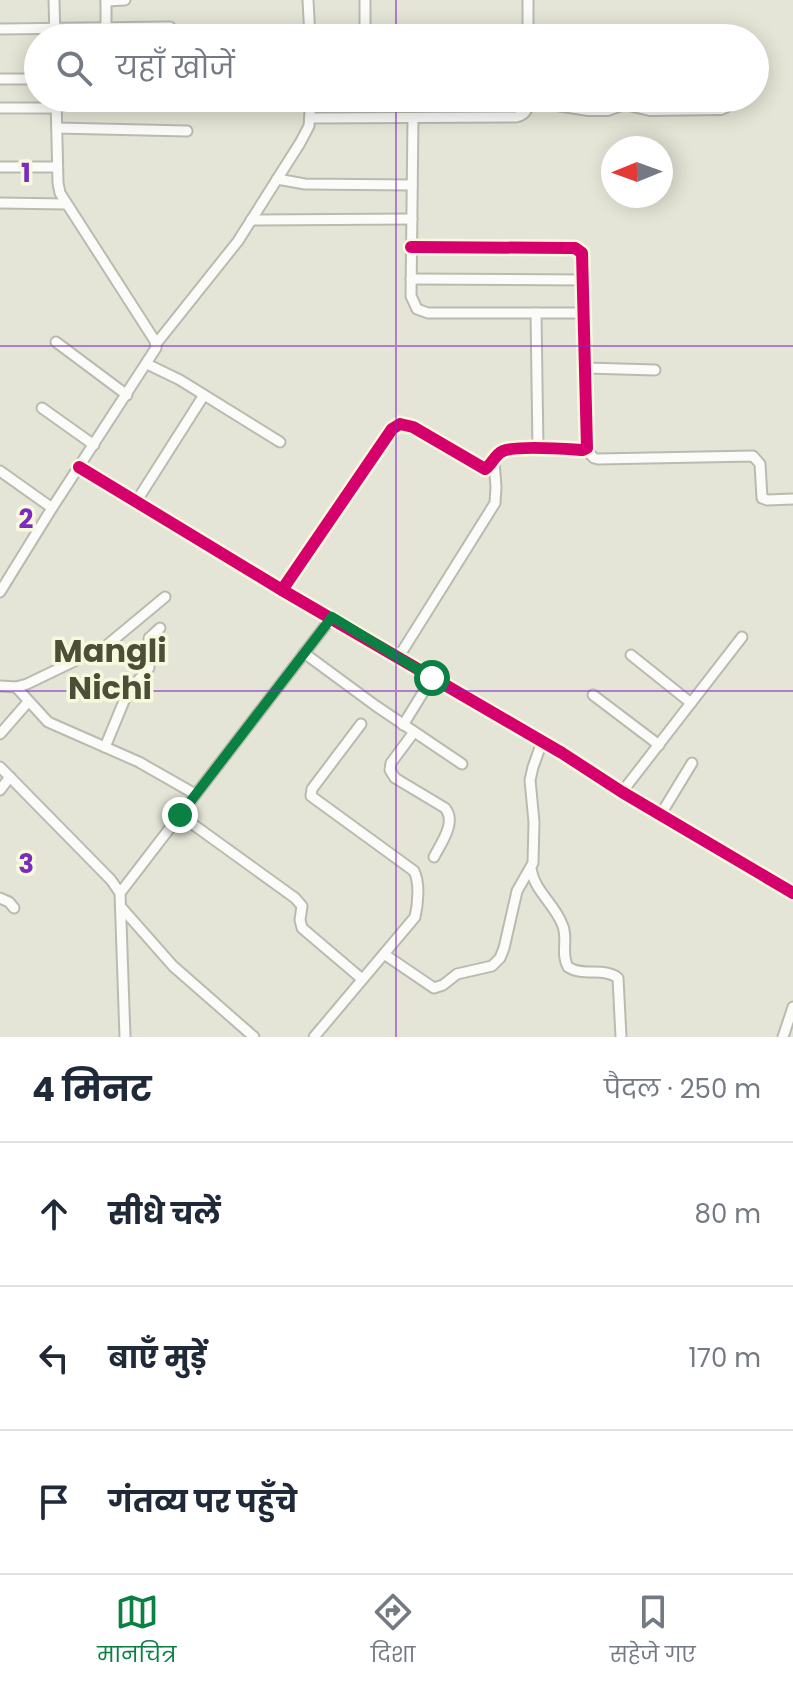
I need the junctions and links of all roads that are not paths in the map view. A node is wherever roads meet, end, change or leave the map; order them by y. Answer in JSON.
{"nodes":[{"id":1,"x":54,"y":0,"type":"edge"},
{"id":2,"x":106,"y":0,"type":"edge"},
{"id":3,"x":125,"y":0,"type":"edge"},
{"id":4,"x":308,"y":0,"type":"edge"},
{"id":5,"x":365,"y":0,"type":"edge"},
{"id":6,"x":528,"y":0,"type":"edge"},
{"id":7,"x":55,"y":24,"type":"edge"},
{"id":8,"x":106,"y":24,"type":"edge"},
{"id":9,"x":309,"y":24,"type":"edge"},
{"id":10,"x":365,"y":24,"type":"edge"},
{"id":11,"x":528,"y":24,"type":"edge"},
{"id":12,"x":0,"y":29,"type":"edge"},
{"id":13,"x":24,"y":31,"type":"edge"},
{"id":14,"x":0,"y":79,"type":"edge"},
{"id":15,"x":24,"y":79,"type":"edge"},
{"id":16,"x":24,"y":106,"type":"edge"},
{"id":17,"x":0,"y":108,"type":"edge"},
{"id":18,"x":56,"y":112,"type":"edge"},
{"id":19,"x":310,"y":112,"type":"edge"},
{"id":20,"x":526,"y":112,"type":"edge"},
{"id":21,"x":583,"y":112,"type":"edge"},
{"id":22,"x":611,"y":112,"type":"edge"},
{"id":23,"x":642,"y":112,"type":"edge"},
{"id":24,"x":722,"y":112,"type":"edge"},
{"id":25,"x":310,"y":118,"type":"junction"},
{"id":26,"x":413,"y":118,"type":"junction"},
{"id":27,"x":57,"y":128,"type":"junction"},
{"id":28,"x":187,"y":131,"type":"dead end"},
{"id":29,"x":0,"y":167,"type":"edge"},
{"id":30,"x":57,"y":167,"type":"junction"},
{"id":31,"x":277,"y":179,"type":"junction"},
{"id":32,"x":412,"y":185,"type":"junction"},
{"id":33,"x":0,"y":203,"type":"edge"},
{"id":34,"x":66,"y":204,"type":"junction"},
{"id":35,"x":412,"y":219,"type":"junction"},
{"id":36,"x":251,"y":220,"type":"junction"},
{"id":37,"x":411,"y":247,"type":"junction"},
{"id":38,"x":411,"y":279,"type":"junction"},
{"id":39,"x":584,"y":280,"type":"junction"},
{"id":40,"x":536,"y":313,"type":"junction"},
{"id":41,"x":585,"y":313,"type":"junction"},
{"id":42,"x":56,"y":342,"type":"dead end"},
{"id":43,"x":156,"y":344,"type":"junction"},
{"id":44,"x":147,"y":364,"type":"junction"},
{"id":45,"x":586,"y":368,"type":"junction"},
{"id":46,"x":655,"y":370,"type":"dead end"},
{"id":47,"x":127,"y":395,"type":"junction"},
{"id":48,"x":204,"y":395,"type":"junction"},
{"id":49,"x":42,"y":408,"type":"dead end"},
{"id":50,"x":280,"y":442,"type":"dead end"},
{"id":51,"x":94,"y":445,"type":"junction"},
{"id":52,"x":538,"y":449,"type":"junction"},
{"id":53,"x":586,"y":450,"type":"junction"},
{"id":54,"x":494,"y":459,"type":"junction"},
{"id":55,"x":79,"y":467,"type":"junction"},
{"id":56,"x":0,"y":471,"type":"edge"},
{"id":57,"x":793,"y":499,"type":"edge"},
{"id":58,"x":136,"y":502,"type":"junction"},
{"id":59,"x":52,"y":508,"type":"junction"},
{"id":60,"x":282,"y":590,"type":"junction"},
{"id":61,"x":0,"y":592,"type":"edge"},
{"id":62,"x":165,"y":597,"type":"dead end"},
{"id":63,"x":332,"y":617,"type":"junction"},
{"id":64,"x":160,"y":628,"type":"dead end"},
{"id":65,"x":742,"y":637,"type":"dead end"},
{"id":66,"x":304,"y":653,"type":"junction"},
{"id":67,"x":631,"y":655,"type":"dead end"},
{"id":68,"x":398,"y":658,"type":"junction"},
{"id":69,"x":432,"y":678,"type":"junction"},
{"id":70,"x":0,"y":686,"type":"edge"},
{"id":71,"x":16,"y":687,"type":"junction"},
{"id":72,"x":593,"y":695,"type":"dead end"},
{"id":73,"x":28,"y":702,"type":"junction"},
{"id":74,"x":691,"y":703,"type":"junction"},
{"id":75,"x":361,"y":724,"type":"dead end"},
{"id":76,"x":403,"y":725,"type":"junction"},
{"id":77,"x":414,"y":732,"type":"junction"},
{"id":78,"x":0,"y":734,"type":"edge"},
{"id":79,"x":542,"y":742,"type":"junction"},
{"id":80,"x":659,"y":745,"type":"junction"},
{"id":81,"x":105,"y":747,"type":"junction"},
{"id":82,"x":692,"y":763,"type":"dead end"},
{"id":83,"x":462,"y":764,"type":"dead end"},
{"id":84,"x":0,"y":767,"type":"edge"},
{"id":85,"x":10,"y":777,"type":"junction"},
{"id":86,"x":0,"y":790,"type":"edge"},
{"id":87,"x":622,"y":792,"type":"junction"},
{"id":88,"x":195,"y":794,"type":"junction"},
{"id":89,"x":661,"y":814,"type":"junction"},
{"id":90,"x":180,"y":815,"type":"junction"},
{"id":91,"x":434,"y":857,"type":"dead end"},
{"id":92,"x":531,"y":869,"type":"junction"},
{"id":93,"x":120,"y":893,"type":"junction"},
{"id":94,"x":793,"y":893,"type":"edge"},
{"id":95,"x":0,"y":898,"type":"edge"},
{"id":96,"x":121,"y":907,"type":"junction"},
{"id":97,"x":14,"y":908,"type":"dead end"},
{"id":98,"x":384,"y":954,"type":"junction"},
{"id":99,"x":362,"y":979,"type":"junction"},
{"id":100,"x":793,"y":1007,"type":"edge"},
{"id":101,"x":125,"y":1037,"type":"edge"},
{"id":102,"x":254,"y":1037,"type":"edge"},
{"id":103,"x":314,"y":1037,"type":"edge"},
{"id":104,"x":621,"y":1037,"type":"edge"},
{"id":105,"x":783,"y":1037,"type":"edge"}],
"edges":[{"from":1,"to":7,"type":"street"},
{"from":2,"to":3,"type":"street"},
{"from":2,"to":8,"type":"street"},
{"from":4,"to":9,"type":"street"},
{"from":5,"to":10,"type":"street"},
{"from":6,"to":11,"type":"street"},
{"from":12,"to":13,"type":"street"},
{"from":14,"to":15,"type":"street"},
{"from":16,"to":17,"type":"street"},
{"from":18,"to":27,"type":"street"},
{"from":19,"to":25,"type":"street"},
{"from":20,"to":26,"type":"street"},
{"from":21,"to":22,"type":"lane"},
{"from":23,"to":24,"type":"lane"},
{"from":25,"to":26,"type":"street"},
{"from":25,"to":31,"type":"street"},
{"from":26,"to":32,"type":"street"},
{"from":27,"to":28,"type":"street"},
{"from":27,"to":30,"type":"street"},
{"from":29,"to":30,"type":"street"},
{"from":30,"to":34,"type":"street"},
{"from":31,"to":32,"type":"street"},
{"from":31,"to":36,"type":"street"},
{"from":32,"to":35,"type":"street"},
{"from":33,"to":34,"type":"street"},
{"from":34,"to":43,"type":"street"},
{"from":35,"to":36,"type":"street"},
{"from":35,"to":37,"type":"street"},
{"from":36,"to":43,"type":"street"},
{"from":37,"to":38,"type":"street"},
{"from":37,"to":39,"type":"street"},
{"from":38,"to":39,"type":"street"},
{"from":38,"to":40,"type":"street"},
{"from":39,"to":41,"type":"street"},
{"from":40,"to":41,"type":"street"},
{"from":40,"to":52,"type":"street"},
{"from":41,"to":45,"type":"street"},
{"from":42,"to":47,"type":"street"},
{"from":43,"to":44,"type":"street"},
{"from":44,"to":47,"type":"street"},
{"from":44,"to":48,"type":"street"},
{"from":45,"to":46,"type":"street"},
{"from":45,"to":53,"type":"street"},
{"from":47,"to":51,"type":"street"},
{"from":48,"to":50,"type":"street"},
{"from":48,"to":58,"type":"street"},
{"from":49,"to":51,"type":"street"},
{"from":51,"to":55,"type":"street"},
{"from":52,"to":53,"type":"street"},
{"from":52,"to":54,"type":"street"},
{"from":53,"to":57,"type":"street"},
{"from":54,"to":60,"type":"street"},
{"from":54,"to":68,"type":"street"},
{"from":55,"to":58,"type":"street"},
{"from":55,"to":59,"type":"street"},
{"from":56,"to":59,"type":"street"},
{"from":58,"to":60,"type":"street"},
{"from":59,"to":61,"type":"street"},
{"from":60,"to":63,"type":"street"},
{"from":62,"to":71,"type":"street"},
{"from":63,"to":66,"type":"street"},
{"from":63,"to":68,"type":"street"},
{"from":64,"to":81,"type":"street"},
{"from":65,"to":74,"type":"street"},
{"from":66,"to":76,"type":"street"},
{"from":66,"to":88,"type":"street"},
{"from":67,"to":74,"type":"street"},
{"from":68,"to":69,"type":"street"},
{"from":69,"to":76,"type":"street"},
{"from":69,"to":79,"type":"street"},
{"from":70,"to":71,"type":"street"},
{"from":71,"to":73,"type":"street"},
{"from":72,"to":80,"type":"street"},
{"from":73,"to":78,"type":"street"},
{"from":73,"to":81,"type":"street"},
{"from":74,"to":80,"type":"street"},
{"from":75,"to":98,"type":"street"},
{"from":76,"to":77,"type":"street"},
{"from":77,"to":83,"type":"street"},
{"from":77,"to":91,"type":"street"},
{"from":79,"to":87,"type":"street"},
{"from":79,"to":92,"type":"street"},
{"from":80,"to":87,"type":"street"},
{"from":81,"to":88,"type":"street"},
{"from":82,"to":89,"type":"street"},
{"from":84,"to":85,"type":"street"},
{"from":85,"to":86,"type":"street"},
{"from":85,"to":93,"type":"street"},
{"from":87,"to":89,"type":"street"},
{"from":88,"to":90,"type":"street"},
{"from":89,"to":94,"type":"street"},
{"from":90,"to":93,"type":"street"},
{"from":90,"to":99,"type":"street"},
{"from":92,"to":98,"type":"street"},
{"from":92,"to":104,"type":"street"},
{"from":93,"to":96,"type":"street"},
{"from":95,"to":97,"type":"street"},
{"from":96,"to":101,"type":"street"},
{"from":96,"to":102,"type":"street"},
{"from":98,"to":99,"type":"street"},
{"from":99,"to":103,"type":"street"},
{"from":100,"to":105,"type":"street"}]}
